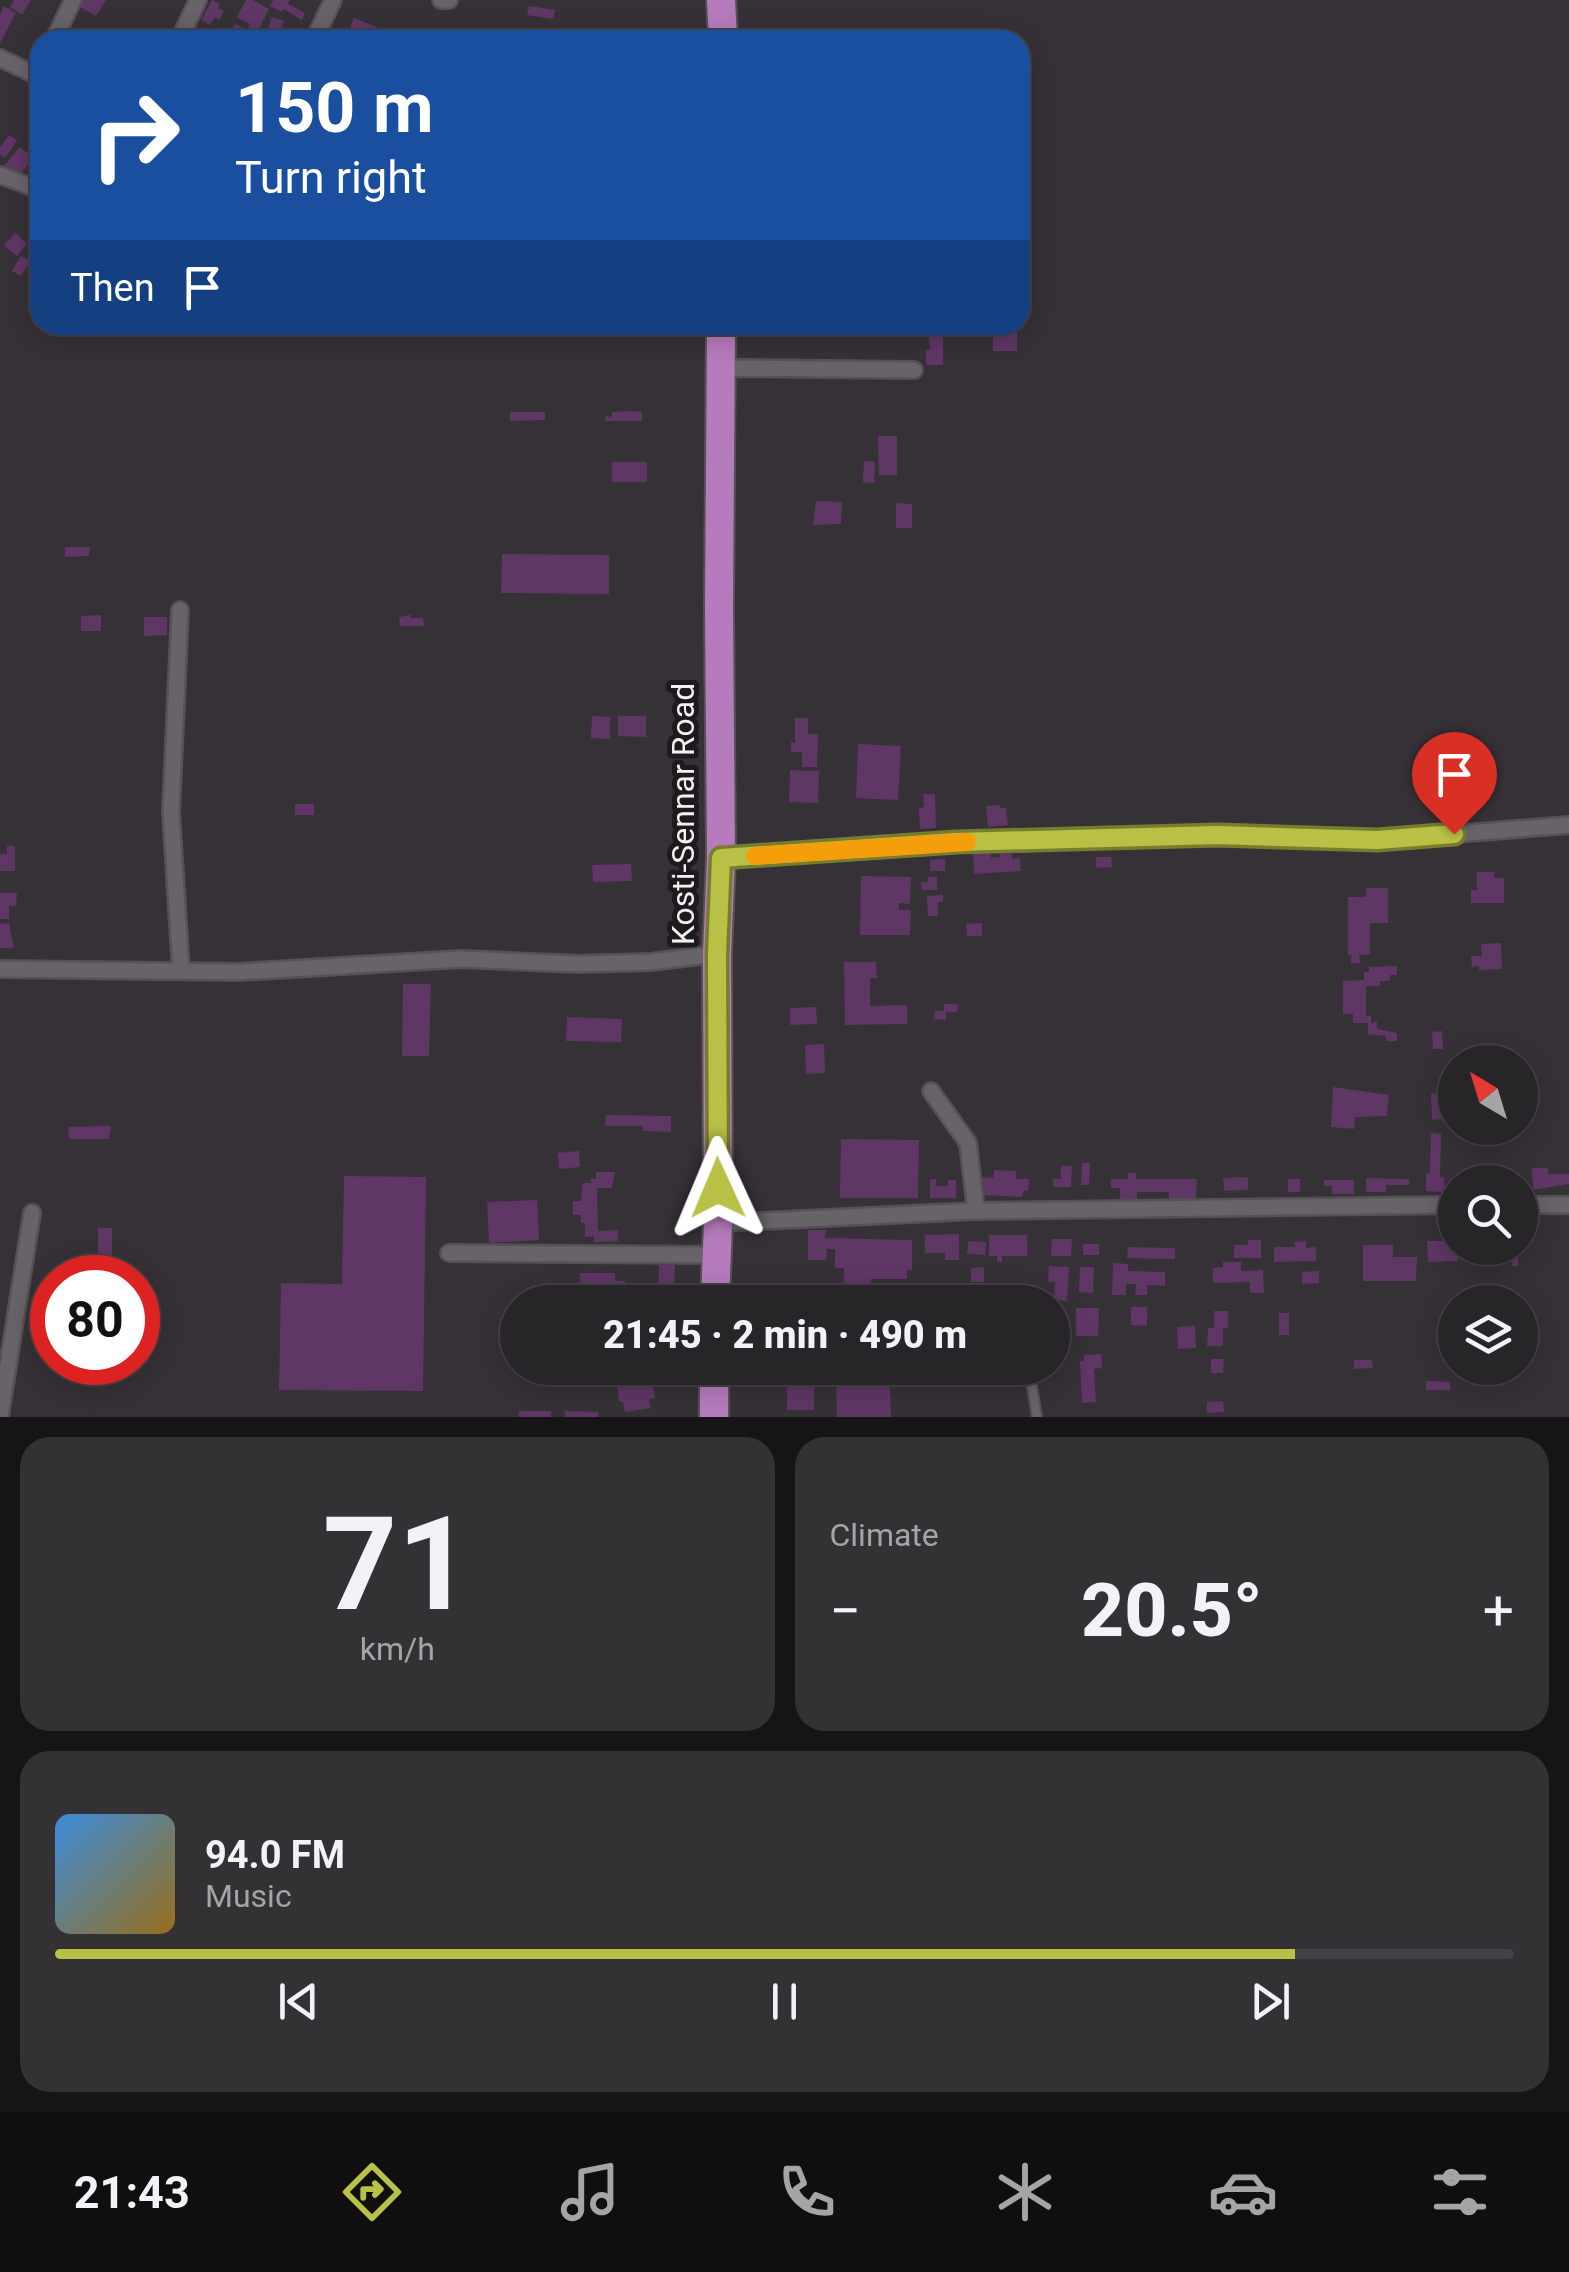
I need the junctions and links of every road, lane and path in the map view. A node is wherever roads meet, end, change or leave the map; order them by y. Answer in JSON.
{"nodes":[{"id":1,"x":73,"y":0,"type":"edge"},
{"id":2,"x":198,"y":0,"type":"edge"},
{"id":3,"x":333,"y":0,"type":"edge"},
{"id":4,"x":721,"y":0,"type":"edge"},
{"id":5,"x":59,"y":30,"type":"edge"},
{"id":6,"x":183,"y":30,"type":"edge"},
{"id":7,"x":319,"y":30,"type":"edge"},
{"id":8,"x":722,"y":30,"type":"edge"},
{"id":9,"x":0,"y":58,"type":"edge"},
{"id":10,"x":30,"y":70,"type":"edge"},
{"id":11,"x":0,"y":174,"type":"edge"},
{"id":12,"x":30,"y":186,"type":"edge"},
{"id":13,"x":721,"y":335,"type":"edge"},
{"id":14,"x":914,"y":370,"type":"dead end"},
{"id":15,"x":720,"y":374,"type":"junction"},
{"id":16,"x":180,"y":610,"type":"dead end"},
{"id":17,"x":1569,"y":826,"type":"edge"},
{"id":18,"x":721,"y":858,"type":"junction"},
{"id":19,"x":717,"y":954,"type":"junction"},
{"id":20,"x":0,"y":969,"type":"edge"},
{"id":21,"x":181,"y":971,"type":"junction"},
{"id":22,"x":932,"y":1092,"type":"dead end"},
{"id":23,"x":1438,"y":1205,"type":"edge"},
{"id":24,"x":1538,"y":1205,"type":"edge"},
{"id":25,"x":1569,"y":1205,"type":"edge"},
{"id":26,"x":976,"y":1212,"type":"junction"},
{"id":27,"x":32,"y":1213,"type":"dead end"},
{"id":28,"x":718,"y":1223,"type":"junction"},
{"id":29,"x":450,"y":1253,"type":"dead end"},
{"id":30,"x":716,"y":1255,"type":"junction"},
{"id":31,"x":716,"y":1285,"type":"edge"},
{"id":32,"x":714,"y":1385,"type":"edge"},
{"id":33,"x":1032,"y":1385,"type":"edge"},
{"id":34,"x":0,"y":1416,"type":"edge"},
{"id":35,"x":714,"y":1417,"type":"edge"},
{"id":36,"x":1037,"y":1417,"type":"edge"}],
"edges":[{"from":1,"to":5,"type":"street"},
{"from":2,"to":6,"type":"street"},
{"from":3,"to":7,"type":"street"},
{"from":4,"to":8,"type":"highway"},
{"from":9,"to":10,"type":"street"},
{"from":11,"to":12,"type":"street"},
{"from":13,"to":15,"type":"highway","name":"Kosti-Sennar Road"},
{"from":14,"to":15,"type":"street"},
{"from":15,"to":18,"type":"highway","name":"Kosti-Sennar Road"},
{"from":16,"to":21,"type":"street"},
{"from":17,"to":18,"type":"street"},
{"from":18,"to":19,"type":"highway","name":"Kosti-Sennar Road"},
{"from":19,"to":21,"type":"street"},
{"from":19,"to":28,"type":"highway","name":"Kosti-Sennar Road"},
{"from":20,"to":21,"type":"street"},
{"from":22,"to":26,"type":"street"},
{"from":23,"to":26,"type":"street"},
{"from":24,"to":25,"type":"street"},
{"from":26,"to":28,"type":"street"},
{"from":27,"to":34,"type":"street"},
{"from":28,"to":30,"type":"highway","name":"Kosti-Sennar Road"},
{"from":29,"to":30,"type":"street"},
{"from":30,"to":31,"type":"highway","name":"Kosti-Sennar Road"},
{"from":32,"to":35,"type":"highway"},
{"from":33,"to":36,"type":"lane"}]}
